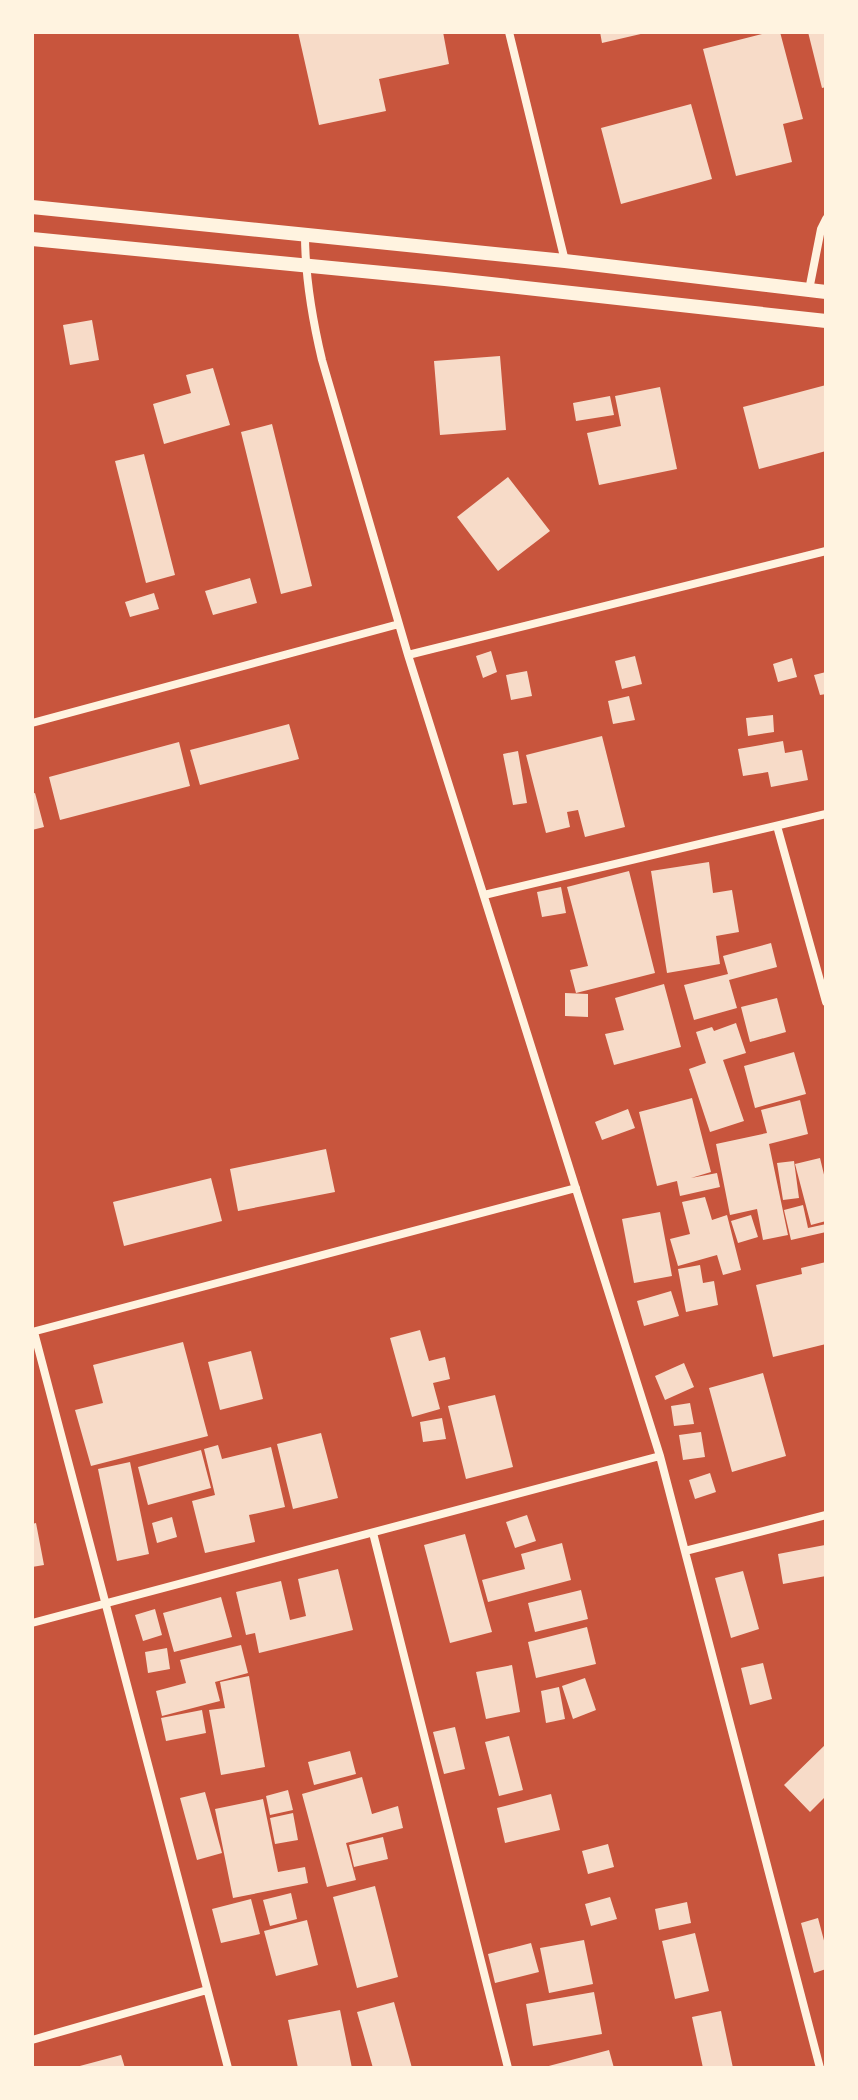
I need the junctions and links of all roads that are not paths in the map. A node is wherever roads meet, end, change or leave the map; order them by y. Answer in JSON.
{"nodes":[{"id":1,"x":509,"y":32,"type":"edge"},
{"id":2,"x":32,"y":207,"type":"edge"},
{"id":3,"x":826,"y":219,"type":"edge"},
{"id":4,"x":305,"y":233,"type":"junction"},
{"id":5,"x":32,"y":239,"type":"edge"},
{"id":6,"x":565,"y":261,"type":"junction"},
{"id":7,"x":305,"y":266,"type":"junction"},
{"id":8,"x":809,"y":290,"type":"junction"},
{"id":9,"x":826,"y":292,"type":"edge"},
{"id":10,"x":826,"y":321,"type":"edge"},
{"id":11,"x":826,"y":551,"type":"edge"},
{"id":12,"x":399,"y":624,"type":"junction"},
{"id":13,"x":408,"y":655,"type":"junction"},
{"id":14,"x":32,"y":723,"type":"edge"},
{"id":15,"x":826,"y":814,"type":"edge"},
{"id":16,"x":777,"y":826,"type":"junction"},
{"id":17,"x":484,"y":895,"type":"junction"},
{"id":18,"x":826,"y":1002,"type":"edge"},
{"id":19,"x":576,"y":1188,"type":"junction"},
{"id":20,"x":33,"y":1332,"type":"edge"},
{"id":21,"x":660,"y":1456,"type":"junction"},
{"id":22,"x":826,"y":1515,"type":"edge"},
{"id":23,"x":373,"y":1533,"type":"junction"},
{"id":24,"x":685,"y":1551,"type":"junction"},
{"id":25,"x":105,"y":1604,"type":"junction"},
{"id":26,"x":32,"y":1623,"type":"edge"},
{"id":27,"x":207,"y":1990,"type":"junction"},
{"id":28,"x":32,"y":2040,"type":"edge"},
{"id":29,"x":228,"y":2068,"type":"edge"},
{"id":30,"x":508,"y":2068,"type":"edge"},
{"id":31,"x":820,"y":2068,"type":"edge"}],
"edges":[{"from":1,"to":6,"type":"street"},
{"from":2,"to":4,"type":"street"},
{"from":3,"to":8,"type":"street"},
{"from":4,"to":6,"type":"street"},
{"from":4,"to":7,"type":"street"},
{"from":5,"to":7,"type":"street"},
{"from":6,"to":8,"type":"street"},
{"from":7,"to":10,"type":"street"},
{"from":7,"to":12,"type":"street"},
{"from":8,"to":9,"type":"street"},
{"from":11,"to":13,"type":"street"},
{"from":12,"to":13,"type":"street"},
{"from":12,"to":14,"type":"street"},
{"from":13,"to":17,"type":"street"},
{"from":15,"to":16,"type":"street"},
{"from":16,"to":17,"type":"street"},
{"from":16,"to":18,"type":"street"},
{"from":17,"to":19,"type":"street"},
{"from":19,"to":20,"type":"street"},
{"from":19,"to":21,"type":"street"},
{"from":20,"to":25,"type":"street"},
{"from":21,"to":23,"type":"street"},
{"from":21,"to":24,"type":"street"},
{"from":22,"to":24,"type":"street"},
{"from":23,"to":25,"type":"street"},
{"from":23,"to":30,"type":"street"},
{"from":24,"to":31,"type":"street"},
{"from":25,"to":26,"type":"street"},
{"from":25,"to":27,"type":"street"},
{"from":27,"to":28,"type":"street"},
{"from":27,"to":29,"type":"street"}]}
